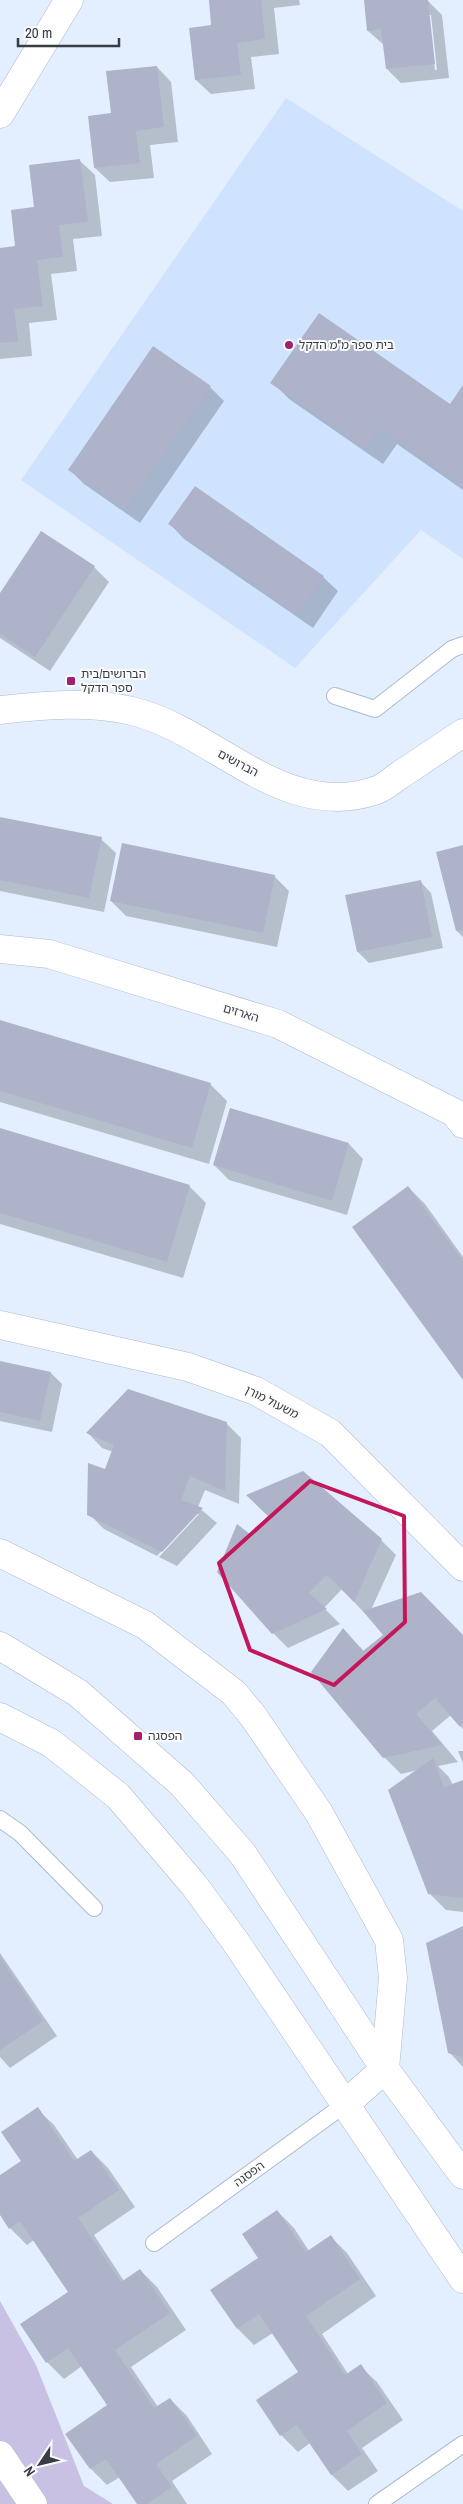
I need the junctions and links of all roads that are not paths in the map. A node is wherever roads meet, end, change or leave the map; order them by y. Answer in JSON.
{"nodes":[{"id":1,"x":69,"y":0,"type":"edge"},
{"id":2,"x":0,"y":114,"type":"edge"},
{"id":3,"x":463,"y":645,"type":"edge"},
{"id":4,"x":335,"y":696,"type":"dead end"},
{"id":5,"x":0,"y":710,"type":"edge"},
{"id":6,"x":463,"y":733,"type":"edge"},
{"id":7,"x":0,"y":949,"type":"edge"},
{"id":8,"x":463,"y":1124,"type":"edge"},
{"id":9,"x":0,"y":1324,"type":"edge"},
{"id":10,"x":0,"y":1553,"type":"edge"},
{"id":11,"x":463,"y":1567,"type":"edge"},
{"id":12,"x":0,"y":1646,"type":"edge"},
{"id":13,"x":0,"y":1717,"type":"edge"},
{"id":14,"x":0,"y":1819,"type":"edge"},
{"id":15,"x":94,"y":1908,"type":"dead end"},
{"id":16,"x":385,"y":2069,"type":"junction"},
{"id":17,"x":344,"y":2105,"type":"junction"},
{"id":18,"x":463,"y":2175,"type":"edge"},
{"id":19,"x":154,"y":2243,"type":"dead end"},
{"id":20,"x":463,"y":2279,"type":"edge"},
{"id":21,"x":463,"y":2444,"type":"edge"},
{"id":22,"x":0,"y":2455,"type":"edge"},
{"id":23,"x":33,"y":2504,"type":"edge"},
{"id":24,"x":376,"y":2504,"type":"edge"}],
"edges":[{"from":1,"to":2,"type":"street"},
{"from":3,"to":4,"type":"lane"},
{"from":5,"to":6,"type":"street","name":"הברושים"},
{"from":7,"to":8,"type":"street","name":"הארזים"},
{"from":9,"to":11,"type":"street","name":"משעול מורן"},
{"from":10,"to":16,"type":"street"},
{"from":12,"to":16,"type":"street"},
{"from":13,"to":17,"type":"street"},
{"from":14,"to":15,"type":"lane"},
{"from":16,"to":17,"type":"street"},
{"from":16,"to":18,"type":"street"},
{"from":17,"to":19,"type":"lane","name":"הפסגה"},
{"from":17,"to":20,"type":"street"},
{"from":21,"to":24,"type":"lane"},
{"from":22,"to":23,"type":"street"}]}
